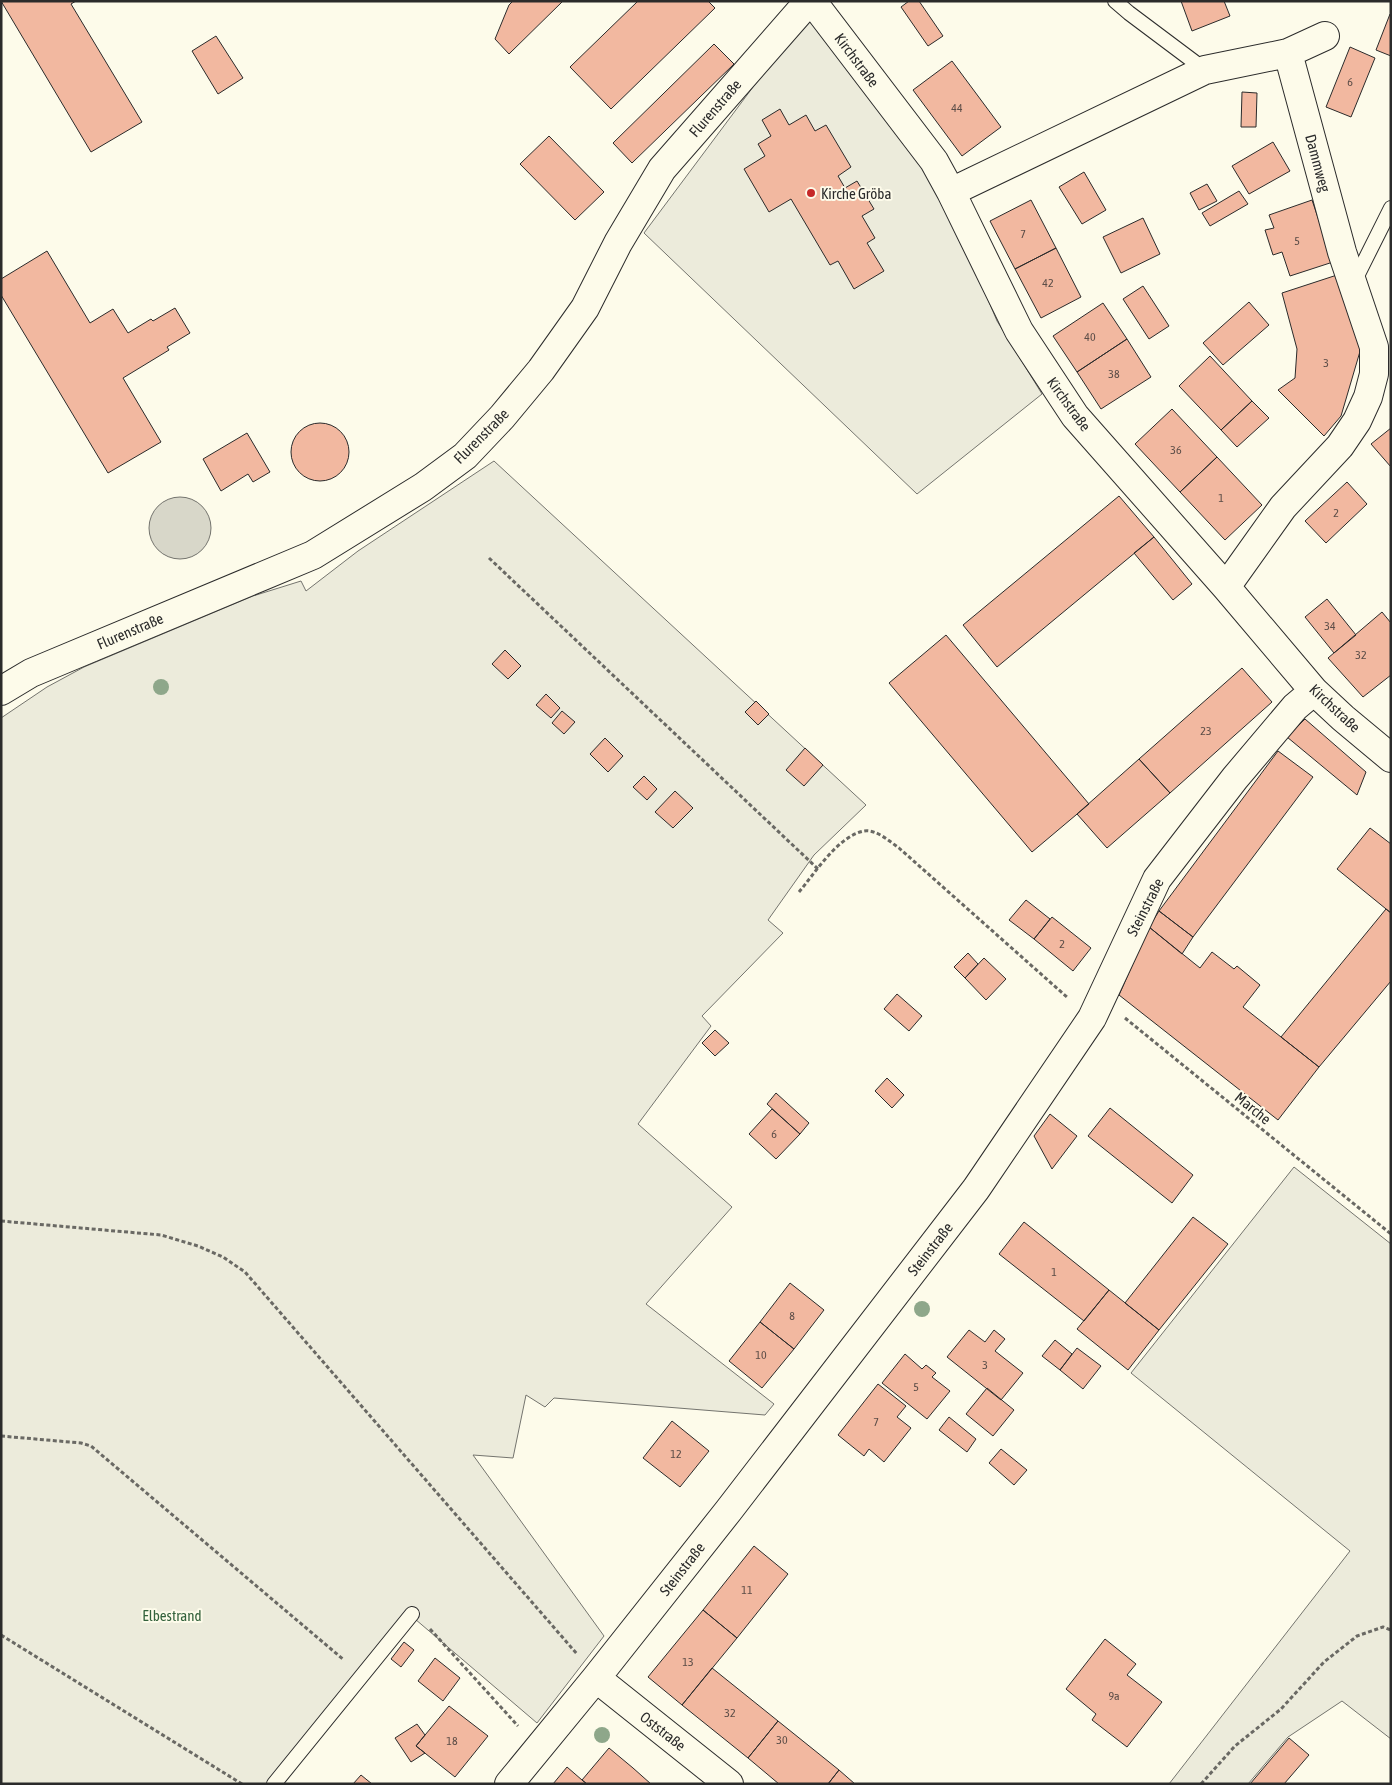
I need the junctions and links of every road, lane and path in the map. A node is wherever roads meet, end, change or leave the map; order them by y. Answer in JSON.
{"nodes":[{"id":1,"x":811,"y":1,"type":"edge"},
{"id":2,"x":1116,"y":1,"type":"edge"},
{"id":3,"x":1325,"y":36,"type":"dead end"},
{"id":4,"x":1288,"y":53,"type":"junction"},
{"id":5,"x":1205,"y":70,"type":"junction"},
{"id":6,"x":951,"y":192,"type":"junction"},
{"id":7,"x":1391,"y":208,"type":"edge"},
{"id":8,"x":1353,"y":284,"type":"junction"},
{"id":9,"x":489,"y":558,"type":"dead end"},
{"id":10,"x":1226,"y":587,"type":"junction"},
{"id":11,"x":1,"y":691,"type":"edge"},
{"id":12,"x":1314,"y":691,"type":"junction"},
{"id":13,"x":1391,"y":758,"type":"edge"},
{"id":14,"x":818,"y":869,"type":"junction"},
{"id":15,"x":799,"y":892,"type":"dead end"},
{"id":16,"x":1096,"y":1008,"type":"junction"},
{"id":17,"x":1,"y":1221,"type":"edge"},
{"id":18,"x":1391,"y":1234,"type":"edge"},
{"id":19,"x":1,"y":1436,"type":"edge"},
{"id":20,"x":412,"y":1614,"type":"joint"},
{"id":21,"x":1391,"y":1630,"type":"edge"},
{"id":22,"x":1,"y":1635,"type":"edge"},
{"id":23,"x":363,"y":1676,"type":"junction"},
{"id":24,"x":596,"y":1678,"type":"junction"},
{"id":25,"x":538,"y":1749,"type":"junction"},
{"id":26,"x":242,"y":1784,"type":"edge"},
{"id":27,"x":274,"y":1784,"type":"edge"},
{"id":28,"x":509,"y":1784,"type":"edge"},
{"id":29,"x":730,"y":1784,"type":"edge"},
{"id":30,"x":1201,"y":1784,"type":"edge"}],
"edges":[{"from":1,"to":6,"type":"street","name":"Kirchstraße"},
{"from":1,"to":11,"type":"street","name":"Flurenstraße"},
{"from":2,"to":5,"type":"lane"},
{"from":3,"to":4,"type":"street"},
{"from":4,"to":5,"type":"street"},
{"from":4,"to":8,"type":"street","name":"Dammweg"},
{"from":5,"to":6,"type":"street"},
{"from":6,"to":10,"type":"street","name":"Kirchstraße"},
{"from":7,"to":8,"type":"lane"},
{"from":8,"to":10,"type":"street","name":"Dammweg"},
{"from":9,"to":14,"type":"path"},
{"from":10,"to":12,"type":"street","name":"Kirchstraße"},
{"from":12,"to":13,"type":"street","name":"Kirchstraße"},
{"from":12,"to":16,"type":"street","name":"Steinstraße"},
{"from":14,"to":15,"type":"path","name":"Marche"},
{"from":14,"to":16,"type":"path","name":"Marche"},
{"from":16,"to":18,"type":"path","name":"Marche"},
{"from":16,"to":24,"type":"street","name":"Steinstraße"},
{"from":17,"to":24,"type":"path"},
{"from":19,"to":23,"type":"path"},
{"from":20,"to":23,"type":"lane"},
{"from":20,"to":25,"type":"path"},
{"from":21,"to":30,"type":"path"},
{"from":22,"to":26,"type":"path"},
{"from":23,"to":27,"type":"lane"},
{"from":24,"to":25,"type":"street","name":"Steinstraße"},
{"from":24,"to":29,"type":"street","name":"Oststraße"},
{"from":25,"to":28,"type":"street","name":"Steinstraße"}]}
